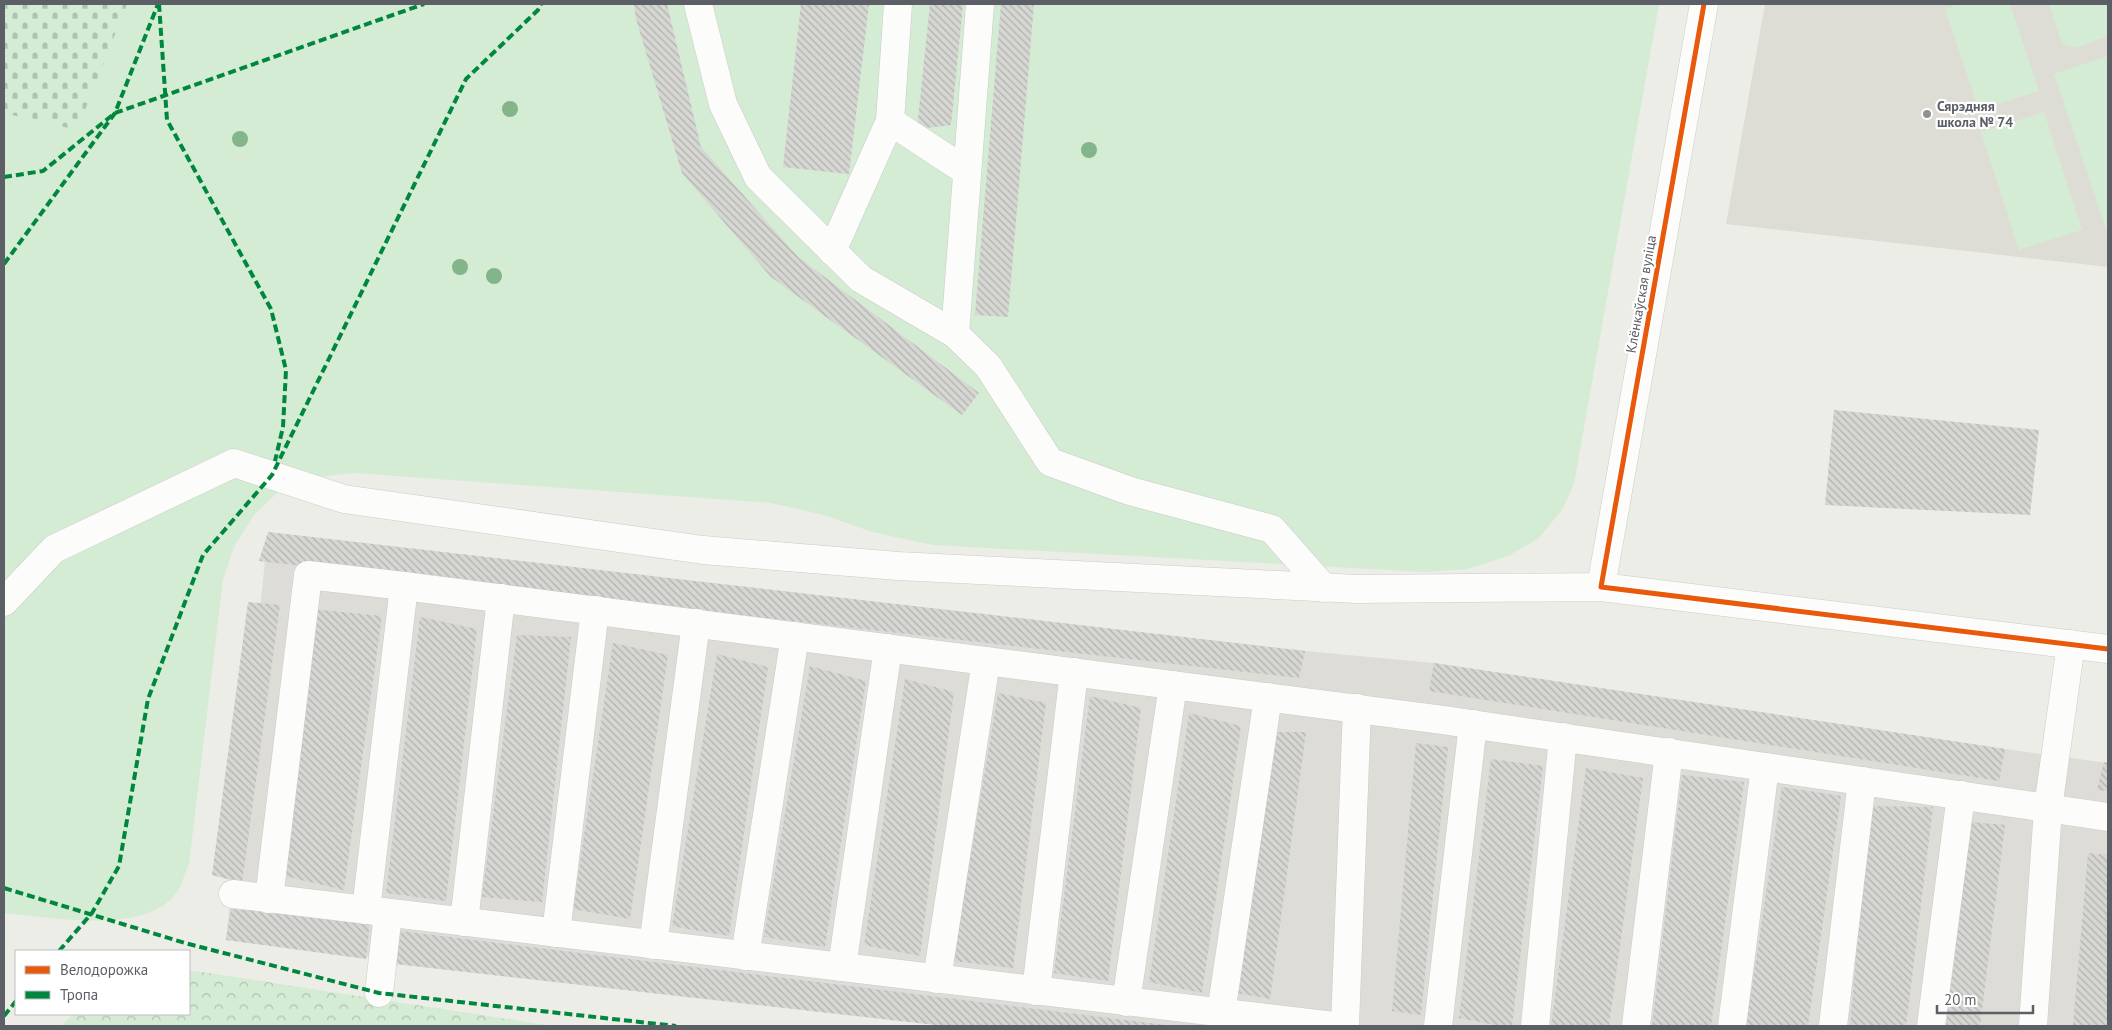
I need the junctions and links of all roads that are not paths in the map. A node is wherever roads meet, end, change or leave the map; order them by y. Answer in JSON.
{"nodes":[{"id":1,"x":698,"y":4,"type":"edge"},
{"id":2,"x":898,"y":4,"type":"edge"},
{"id":3,"x":980,"y":4,"type":"edge"},
{"id":4,"x":1704,"y":4,"type":"edge"},
{"id":5,"x":890,"y":121,"type":"junction"},
{"id":6,"x":966,"y":170,"type":"junction"},
{"id":7,"x":832,"y":251,"type":"junction"},
{"id":8,"x":955,"y":334,"type":"junction"},
{"id":9,"x":404,"y":586,"type":"junction"},
{"id":10,"x":1324,"y":588,"type":"junction"},
{"id":11,"x":1601,"y":588,"type":"junction"},
{"id":12,"x":501,"y":598,"type":"junction"},
{"id":13,"x":4,"y":602,"type":"edge"},
{"id":14,"x":595,"y":610,"type":"junction"},
{"id":15,"x":696,"y":623,"type":"junction"},
{"id":16,"x":795,"y":636,"type":"junction"},
{"id":17,"x":2071,"y":644,"type":"junction"},
{"id":18,"x":888,"y":648,"type":"junction"},
{"id":19,"x":2108,"y":648,"type":"edge"},
{"id":20,"x":986,"y":661,"type":"junction"},
{"id":21,"x":1074,"y":672,"type":"junction"},
{"id":22,"x":1173,"y":685,"type":"junction"},
{"id":23,"x":1268,"y":697,"type":"junction"},
{"id":24,"x":1357,"y":708,"type":"junction"},
{"id":25,"x":1474,"y":724,"type":"junction"},
{"id":26,"x":1563,"y":737,"type":"junction"},
{"id":27,"x":1669,"y":752,"type":"junction"},
{"id":28,"x":1764,"y":767,"type":"junction"},
{"id":29,"x":1862,"y":781,"type":"junction"},
{"id":30,"x":1961,"y":795,"type":"junction"},
{"id":31,"x":2048,"y":808,"type":"junction"},
{"id":32,"x":2108,"y":817,"type":"edge"},
{"id":33,"x":232,"y":894,"type":"dead end"},
{"id":34,"x":269,"y":899,"type":"junction"},
{"id":35,"x":377,"y":912,"type":"junction"},
{"id":36,"x":464,"y":922,"type":"junction"},
{"id":37,"x":556,"y":933,"type":"junction"},
{"id":38,"x":653,"y":945,"type":"junction"},
{"id":39,"x":745,"y":956,"type":"junction"},
{"id":40,"x":842,"y":968,"type":"junction"},
{"id":41,"x":937,"y":979,"type":"junction"},
{"id":42,"x":1036,"y":991,"type":"junction"},
{"id":43,"x":379,"y":993,"type":"dead end"},
{"id":44,"x":1126,"y":1002,"type":"junction"},
{"id":45,"x":1221,"y":1013,"type":"junction"},
{"id":46,"x":1334,"y":1026,"type":"edge"},
{"id":47,"x":1346,"y":1026,"type":"edge"},
{"id":48,"x":1438,"y":1026,"type":"edge"},
{"id":49,"x":1535,"y":1026,"type":"edge"},
{"id":50,"x":1636,"y":1026,"type":"edge"},
{"id":51,"x":1732,"y":1026,"type":"edge"},
{"id":52,"x":1833,"y":1026,"type":"edge"},
{"id":53,"x":1931,"y":1026,"type":"edge"},
{"id":54,"x":2034,"y":1026,"type":"edge"}],
"edges":[{"from":1,"to":7,"type":"street"},
{"from":2,"to":5,"type":"street"},
{"from":3,"to":6,"type":"street"},
{"from":4,"to":11,"type":"street","name":"Клёнкаўская вуліца"},
{"from":5,"to":6,"type":"street"},
{"from":5,"to":7,"type":"street"},
{"from":6,"to":8,"type":"street"},
{"from":7,"to":8,"type":"street"},
{"from":8,"to":10,"type":"street"},
{"from":9,"to":12,"type":"street"},
{"from":9,"to":34,"type":"street"},
{"from":9,"to":35,"type":"street"},
{"from":10,"to":11,"type":"street"},
{"from":10,"to":13,"type":"street"},
{"from":11,"to":17,"type":"street"},
{"from":12,"to":14,"type":"street"},
{"from":12,"to":36,"type":"street"},
{"from":14,"to":15,"type":"street"},
{"from":14,"to":37,"type":"street"},
{"from":15,"to":16,"type":"street"},
{"from":15,"to":38,"type":"street"},
{"from":16,"to":18,"type":"street"},
{"from":16,"to":39,"type":"street"},
{"from":17,"to":19,"type":"street"},
{"from":17,"to":31,"type":"street"},
{"from":18,"to":20,"type":"street"},
{"from":18,"to":40,"type":"street"},
{"from":20,"to":21,"type":"street"},
{"from":20,"to":41,"type":"street"},
{"from":21,"to":22,"type":"street"},
{"from":21,"to":42,"type":"street"},
{"from":22,"to":23,"type":"street"},
{"from":22,"to":44,"type":"street"},
{"from":23,"to":24,"type":"street"},
{"from":23,"to":45,"type":"street"},
{"from":24,"to":25,"type":"street"},
{"from":24,"to":47,"type":"street"},
{"from":25,"to":26,"type":"street"},
{"from":25,"to":48,"type":"street"},
{"from":26,"to":27,"type":"street"},
{"from":26,"to":49,"type":"street"},
{"from":27,"to":28,"type":"street"},
{"from":27,"to":50,"type":"street"},
{"from":28,"to":29,"type":"street"},
{"from":28,"to":51,"type":"street"},
{"from":29,"to":30,"type":"street"},
{"from":29,"to":52,"type":"street"},
{"from":30,"to":31,"type":"street"},
{"from":30,"to":53,"type":"street"},
{"from":31,"to":32,"type":"street"},
{"from":31,"to":54,"type":"street"},
{"from":33,"to":34,"type":"street"},
{"from":34,"to":35,"type":"street"},
{"from":35,"to":36,"type":"street"},
{"from":35,"to":43,"type":"street"},
{"from":36,"to":37,"type":"street"},
{"from":37,"to":38,"type":"street"},
{"from":38,"to":39,"type":"street"},
{"from":39,"to":40,"type":"street"},
{"from":40,"to":41,"type":"street"},
{"from":41,"to":42,"type":"street"},
{"from":42,"to":44,"type":"street"},
{"from":44,"to":45,"type":"street"},
{"from":45,"to":46,"type":"street"}]}
